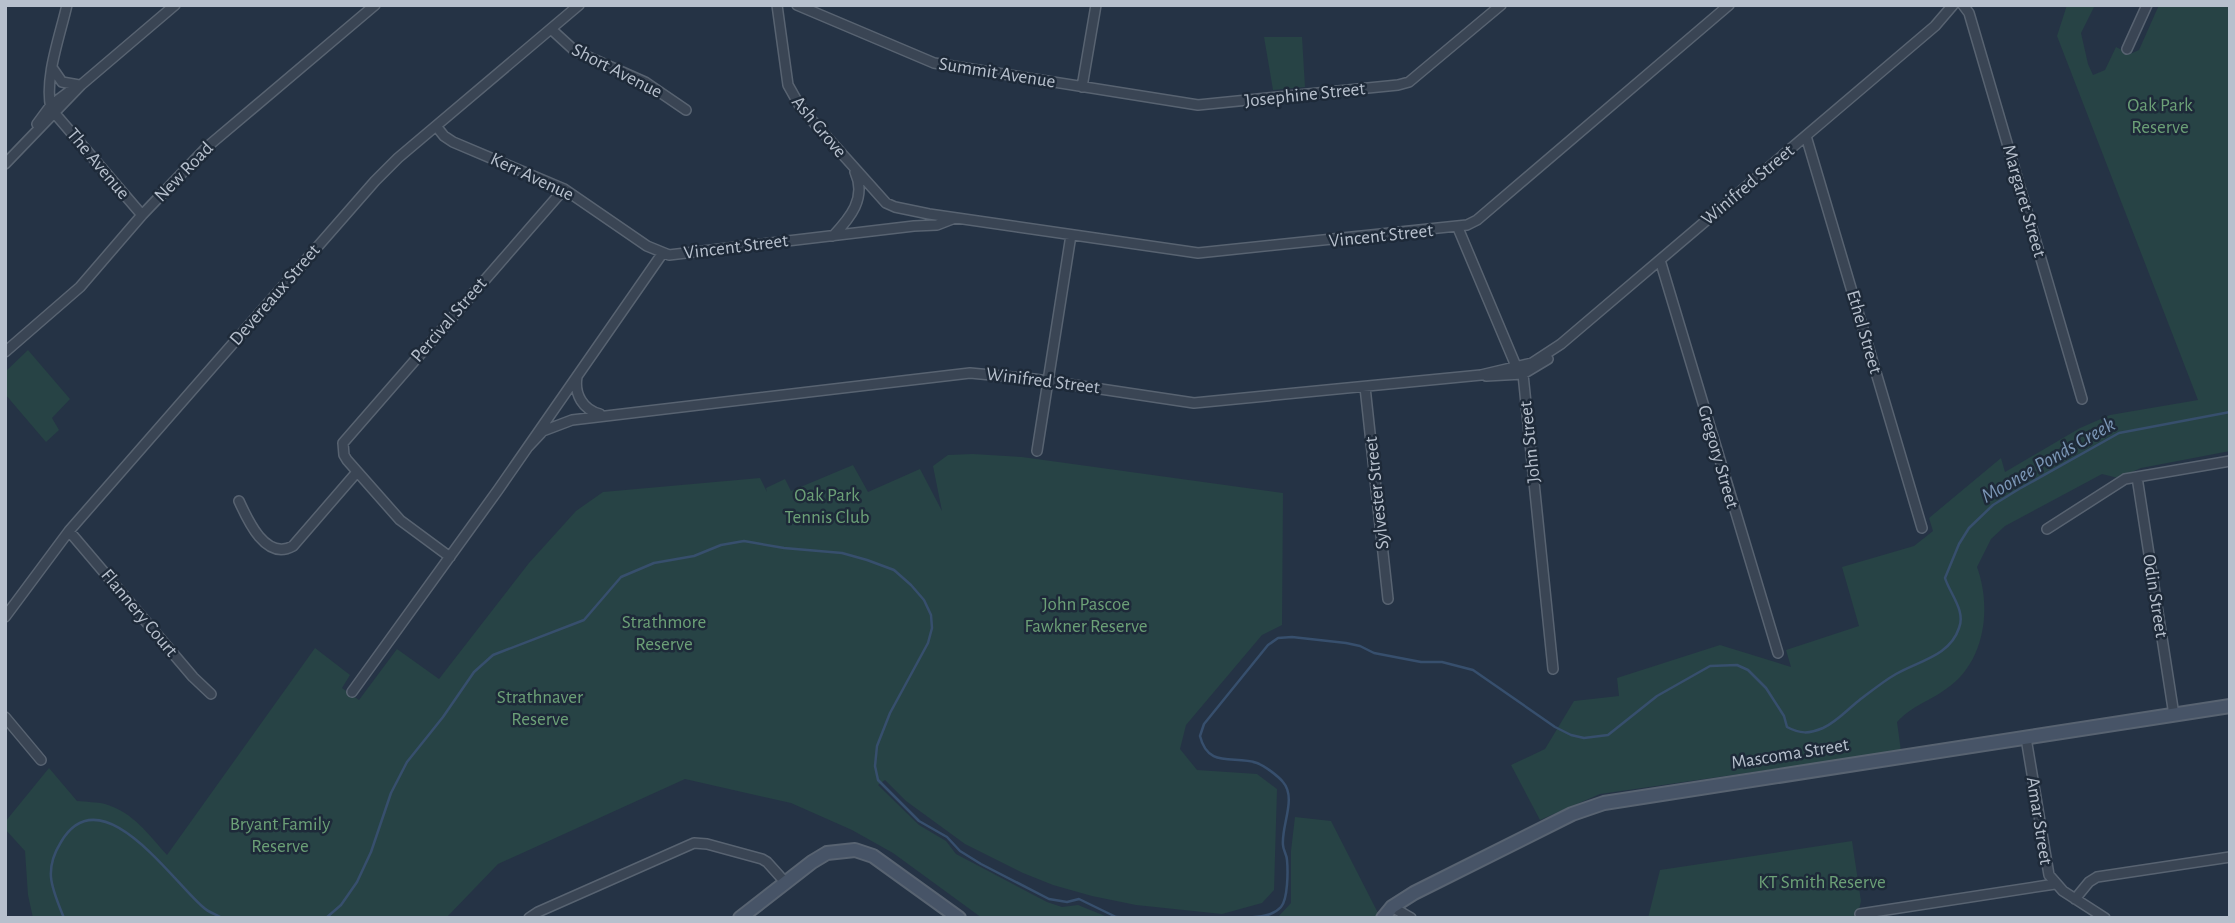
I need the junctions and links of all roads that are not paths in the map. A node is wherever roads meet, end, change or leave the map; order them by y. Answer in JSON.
{"nodes":[{"id":1,"x":67,"y":5,"type":"edge"},
{"id":2,"x":175,"y":5,"type":"edge"},
{"id":3,"x":375,"y":5,"type":"edge"},
{"id":4,"x":579,"y":5,"type":"edge"},
{"id":5,"x":777,"y":5,"type":"edge"},
{"id":6,"x":797,"y":5,"type":"edge"},
{"id":7,"x":1096,"y":5,"type":"edge"},
{"id":8,"x":1501,"y":5,"type":"edge"},
{"id":9,"x":1729,"y":5,"type":"edge"},
{"id":10,"x":1953,"y":5,"type":"edge"},
{"id":11,"x":1962,"y":5,"type":"edge"},
{"id":12,"x":2147,"y":5,"type":"edge"},
{"id":13,"x":1935,"y":26,"type":"junction"},
{"id":14,"x":551,"y":29,"type":"junction"},
{"id":15,"x":2127,"y":49,"type":"dead end"},
{"id":16,"x":53,"y":69,"type":"junction"},
{"id":17,"x":81,"y":85,"type":"junction"},
{"id":18,"x":1082,"y":87,"type":"junction"},
{"id":19,"x":52,"y":109,"type":"junction"},
{"id":20,"x":686,"y":110,"type":"dead end"},
{"id":21,"x":436,"y":126,"type":"junction"},
{"id":22,"x":1806,"y":136,"type":"junction"},
{"id":23,"x":5,"y":164,"type":"edge"},
{"id":24,"x":851,"y":164,"type":"junction"},
{"id":25,"x":564,"y":190,"type":"junction"},
{"id":26,"x":929,"y":214,"type":"junction"},
{"id":27,"x":142,"y":215,"type":"junction"},
{"id":28,"x":956,"y":218,"type":"junction"},
{"id":29,"x":914,"y":226,"type":"junction"},
{"id":30,"x":1458,"y":228,"type":"junction"},
{"id":31,"x":1069,"y":235,"type":"junction"},
{"id":32,"x":833,"y":236,"type":"junction"},
{"id":33,"x":662,"y":254,"type":"junction"},
{"id":34,"x":1660,"y":260,"type":"junction"},
{"id":35,"x":1561,"y":344,"type":"junction"},
{"id":36,"x":5,"y":352,"type":"edge"},
{"id":37,"x":1516,"y":366,"type":"junction"},
{"id":38,"x":578,"y":374,"type":"junction"},
{"id":39,"x":1523,"y":374,"type":"junction"},
{"id":40,"x":1481,"y":375,"type":"junction"},
{"id":41,"x":1048,"y":381,"type":"junction"},
{"id":42,"x":1366,"y":387,"type":"junction"},
{"id":43,"x":2082,"y":398,"type":"dead end"},
{"id":44,"x":605,"y":416,"type":"junction"},
{"id":45,"x":527,"y":447,"type":"junction"},
{"id":46,"x":1037,"y":451,"type":"dead end"},
{"id":47,"x":2230,"y":461,"type":"edge"},
{"id":48,"x":358,"y":472,"type":"junction"},
{"id":49,"x":2137,"y":477,"type":"junction"},
{"id":50,"x":239,"y":502,"type":"dead end"},
{"id":51,"x":1922,"y":528,"type":"dead end"},
{"id":52,"x":2047,"y":529,"type":"dead end"},
{"id":53,"x":69,"y":531,"type":"junction"},
{"id":54,"x":450,"y":557,"type":"junction"},
{"id":55,"x":1388,"y":599,"type":"dead end"},
{"id":56,"x":5,"y":617,"type":"edge"},
{"id":57,"x":1778,"y":653,"type":"dead end"},
{"id":58,"x":1553,"y":669,"type":"dead end"},
{"id":59,"x":352,"y":692,"type":"dead end"},
{"id":60,"x":211,"y":694,"type":"dead end"},
{"id":61,"x":2230,"y":706,"type":"edge"},
{"id":62,"x":2174,"y":715,"type":"junction"},
{"id":63,"x":5,"y":717,"type":"edge"},
{"id":64,"x":2026,"y":738,"type":"junction"},
{"id":65,"x":41,"y":760,"type":"dead end"},
{"id":66,"x":2230,"y":857,"type":"edge"},
{"id":67,"x":785,"y":882,"type":"junction"},
{"id":68,"x":2055,"y":884,"type":"junction"},
{"id":69,"x":2075,"y":899,"type":"junction"},
{"id":70,"x":1392,"y":907,"type":"junction"},
{"id":71,"x":1860,"y":914,"type":"dead end"},
{"id":72,"x":529,"y":918,"type":"edge"},
{"id":73,"x":740,"y":918,"type":"edge"},
{"id":74,"x":959,"y":918,"type":"edge"},
{"id":75,"x":1383,"y":918,"type":"edge"},
{"id":76,"x":1411,"y":918,"type":"edge"},
{"id":77,"x":2105,"y":918,"type":"edge"}],
"edges":[{"from":1,"to":16,"type":"street"},
{"from":2,"to":17,"type":"street"},
{"from":3,"to":27,"type":"street","name":"New Road"},
{"from":4,"to":14,"type":"street","name":"Devereaux Street"},
{"from":5,"to":24,"type":"street","name":"Ash Grove"},
{"from":6,"to":18,"type":"street","name":"Summit Avenue"},
{"from":7,"to":18,"type":"street"},
{"from":8,"to":18,"type":"street","name":"Josephine Street"},
{"from":9,"to":30,"type":"street","name":"Vincent Street"},
{"from":10,"to":13,"type":"street","name":"Winifred Street"},
{"from":11,"to":13,"type":"street","name":"Winifred Street"},
{"from":11,"to":43,"type":"street","name":"Margaret Street"},
{"from":12,"to":15,"type":"street"},
{"from":13,"to":22,"type":"street","name":"Winifred Street"},
{"from":14,"to":20,"type":"street","name":"Short Avenue"},
{"from":14,"to":21,"type":"street","name":"Devereaux Street"},
{"from":16,"to":17,"type":"street"},
{"from":16,"to":19,"type":"street"},
{"from":17,"to":19,"type":"street"},
{"from":19,"to":23,"type":"street"},
{"from":19,"to":27,"type":"street","name":"The Avenue"},
{"from":21,"to":25,"type":"street","name":"Kerr Avenue"},
{"from":21,"to":53,"type":"street","name":"Devereaux Street"},
{"from":22,"to":34,"type":"street","name":"Winifred Street"},
{"from":22,"to":51,"type":"street","name":"Ethel Street"},
{"from":24,"to":26,"type":"street","name":"Ash Grove"},
{"from":24,"to":32,"type":"street","name":"Ash Grove"},
{"from":25,"to":33,"type":"street","name":"Kerr Avenue"},
{"from":25,"to":48,"type":"street","name":"Percival Street"},
{"from":26,"to":28,"type":"street","name":"Vincent Street"},
{"from":26,"to":29,"type":"street"},
{"from":27,"to":36,"type":"street","name":"New Road"},
{"from":28,"to":29,"type":"street","name":"Vincent Street"},
{"from":28,"to":31,"type":"street","name":"Vincent Street"},
{"from":29,"to":32,"type":"street","name":"Vincent Street"},
{"from":30,"to":31,"type":"street","name":"Vincent Street"},
{"from":30,"to":37,"type":"street","name":"John Street"},
{"from":31,"to":41,"type":"street"},
{"from":32,"to":33,"type":"street","name":"Vincent Street"},
{"from":33,"to":38,"type":"street","name":"Vincent Street"},
{"from":34,"to":35,"type":"street","name":"Winifred Street"},
{"from":34,"to":57,"type":"street","name":"Gregory Street"},
{"from":35,"to":37,"type":"street","name":"Winifred Street"},
{"from":35,"to":39,"type":"street","name":"Winifred Street"},
{"from":37,"to":39,"type":"street","name":"John Street"},
{"from":37,"to":40,"type":"street","name":"Winifred Street"},
{"from":38,"to":44,"type":"street"},
{"from":38,"to":45,"type":"street","name":"Vincent Street"},
{"from":39,"to":40,"type":"street","name":"Winifred Street"},
{"from":39,"to":58,"type":"street","name":"John Street"},
{"from":40,"to":42,"type":"street","name":"Winifred Street"},
{"from":41,"to":42,"type":"street","name":"Winifred Street"},
{"from":41,"to":44,"type":"street","name":"Winifred Street"},
{"from":41,"to":46,"type":"street"},
{"from":42,"to":55,"type":"street","name":"Sylvester Street"},
{"from":44,"to":45,"type":"street","name":"Winifred Street"},
{"from":45,"to":54,"type":"street","name":"Vincent Street"},
{"from":47,"to":49,"type":"street"},
{"from":48,"to":50,"type":"street"},
{"from":48,"to":54,"type":"street"},
{"from":49,"to":52,"type":"street"},
{"from":49,"to":62,"type":"street","name":"Odin Street"},
{"from":53,"to":56,"type":"street","name":"Devereaux Street"},
{"from":53,"to":60,"type":"street","name":"Flannery Court"},
{"from":54,"to":59,"type":"street","name":"Vincent Street"},
{"from":61,"to":62,"type":"main road","name":"Mascoma Street"},
{"from":62,"to":64,"type":"main road","name":"Mascoma Street"},
{"from":63,"to":65,"type":"street"},
{"from":64,"to":68,"type":"street","name":"Amar Street"},
{"from":64,"to":70,"type":"main road","name":"Mascoma Street"},
{"from":66,"to":69,"type":"street"},
{"from":67,"to":72,"type":"street"},
{"from":67,"to":73,"type":"main road"},
{"from":67,"to":74,"type":"main road"},
{"from":68,"to":69,"type":"street","name":"Amar Street"},
{"from":68,"to":71,"type":"street"},
{"from":69,"to":77,"type":"street","name":"Amar Street"},
{"from":70,"to":75,"type":"main road","name":"Mascoma Street"},
{"from":70,"to":76,"type":"street"}]}
